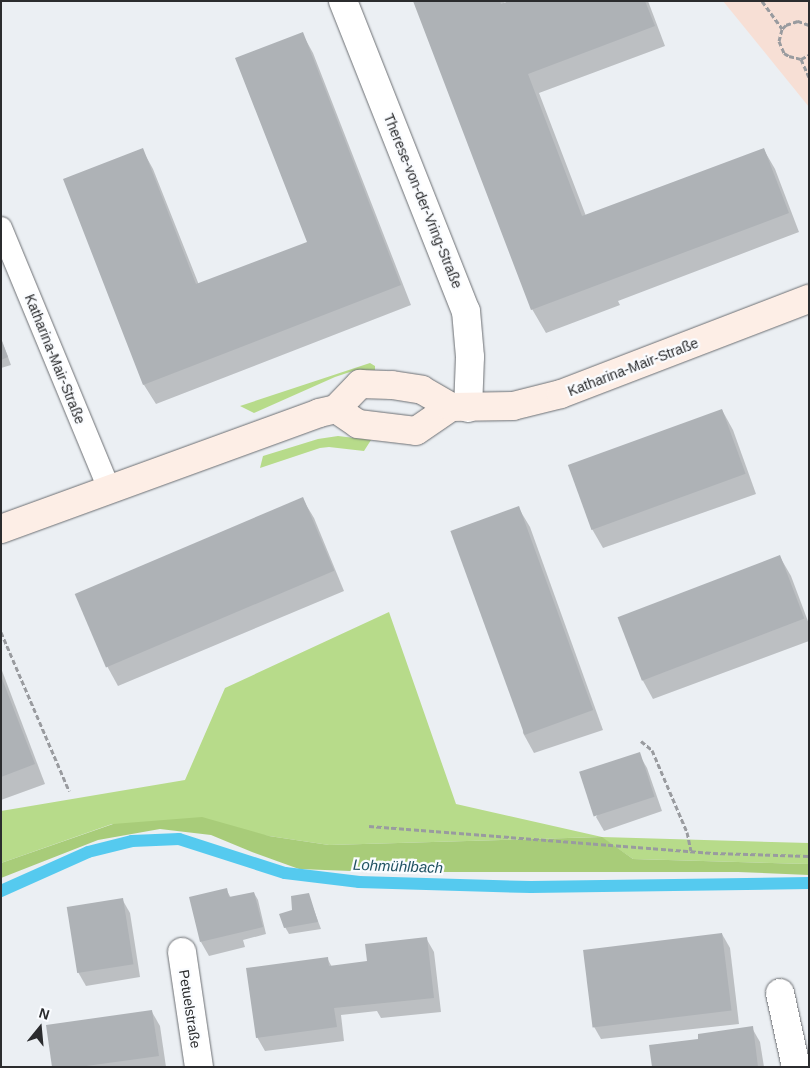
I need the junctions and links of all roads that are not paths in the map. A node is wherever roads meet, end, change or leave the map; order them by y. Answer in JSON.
{"nodes":[{"id":1,"x":343,"y":1,"type":"edge"},
{"id":2,"x":1,"y":228,"type":"edge"},
{"id":3,"x":809,"y":299,"type":"edge"},
{"id":4,"x":460,"y":407,"type":"junction"},
{"id":5,"x":336,"y":409,"type":"junction"},
{"id":6,"x":108,"y":489,"type":"junction"},
{"id":7,"x":1,"y":529,"type":"edge"},
{"id":8,"x":182,"y":952,"type":"dead end"},
{"id":9,"x":780,"y":993,"type":"dead end"},
{"id":10,"x":199,"y":1067,"type":"edge"},
{"id":11,"x":796,"y":1067,"type":"edge"}],
"edges":[{"from":1,"to":4,"type":"street","name":"Therese-von-der-Vring-Straße"},
{"from":2,"to":6,"type":"lane","name":"Katharina-Mair-Straße"},
{"from":3,"to":4,"type":"street","name":"Katharina-Mair-Straße"},
{"from":4,"to":5,"type":"street"},
{"from":4,"to":5,"type":"street"},
{"from":5,"to":6,"type":"street"},
{"from":6,"to":7,"type":"street"},
{"from":8,"to":10,"type":"street","name":"Petuelstraße"},
{"from":9,"to":11,"type":"street"}]}
